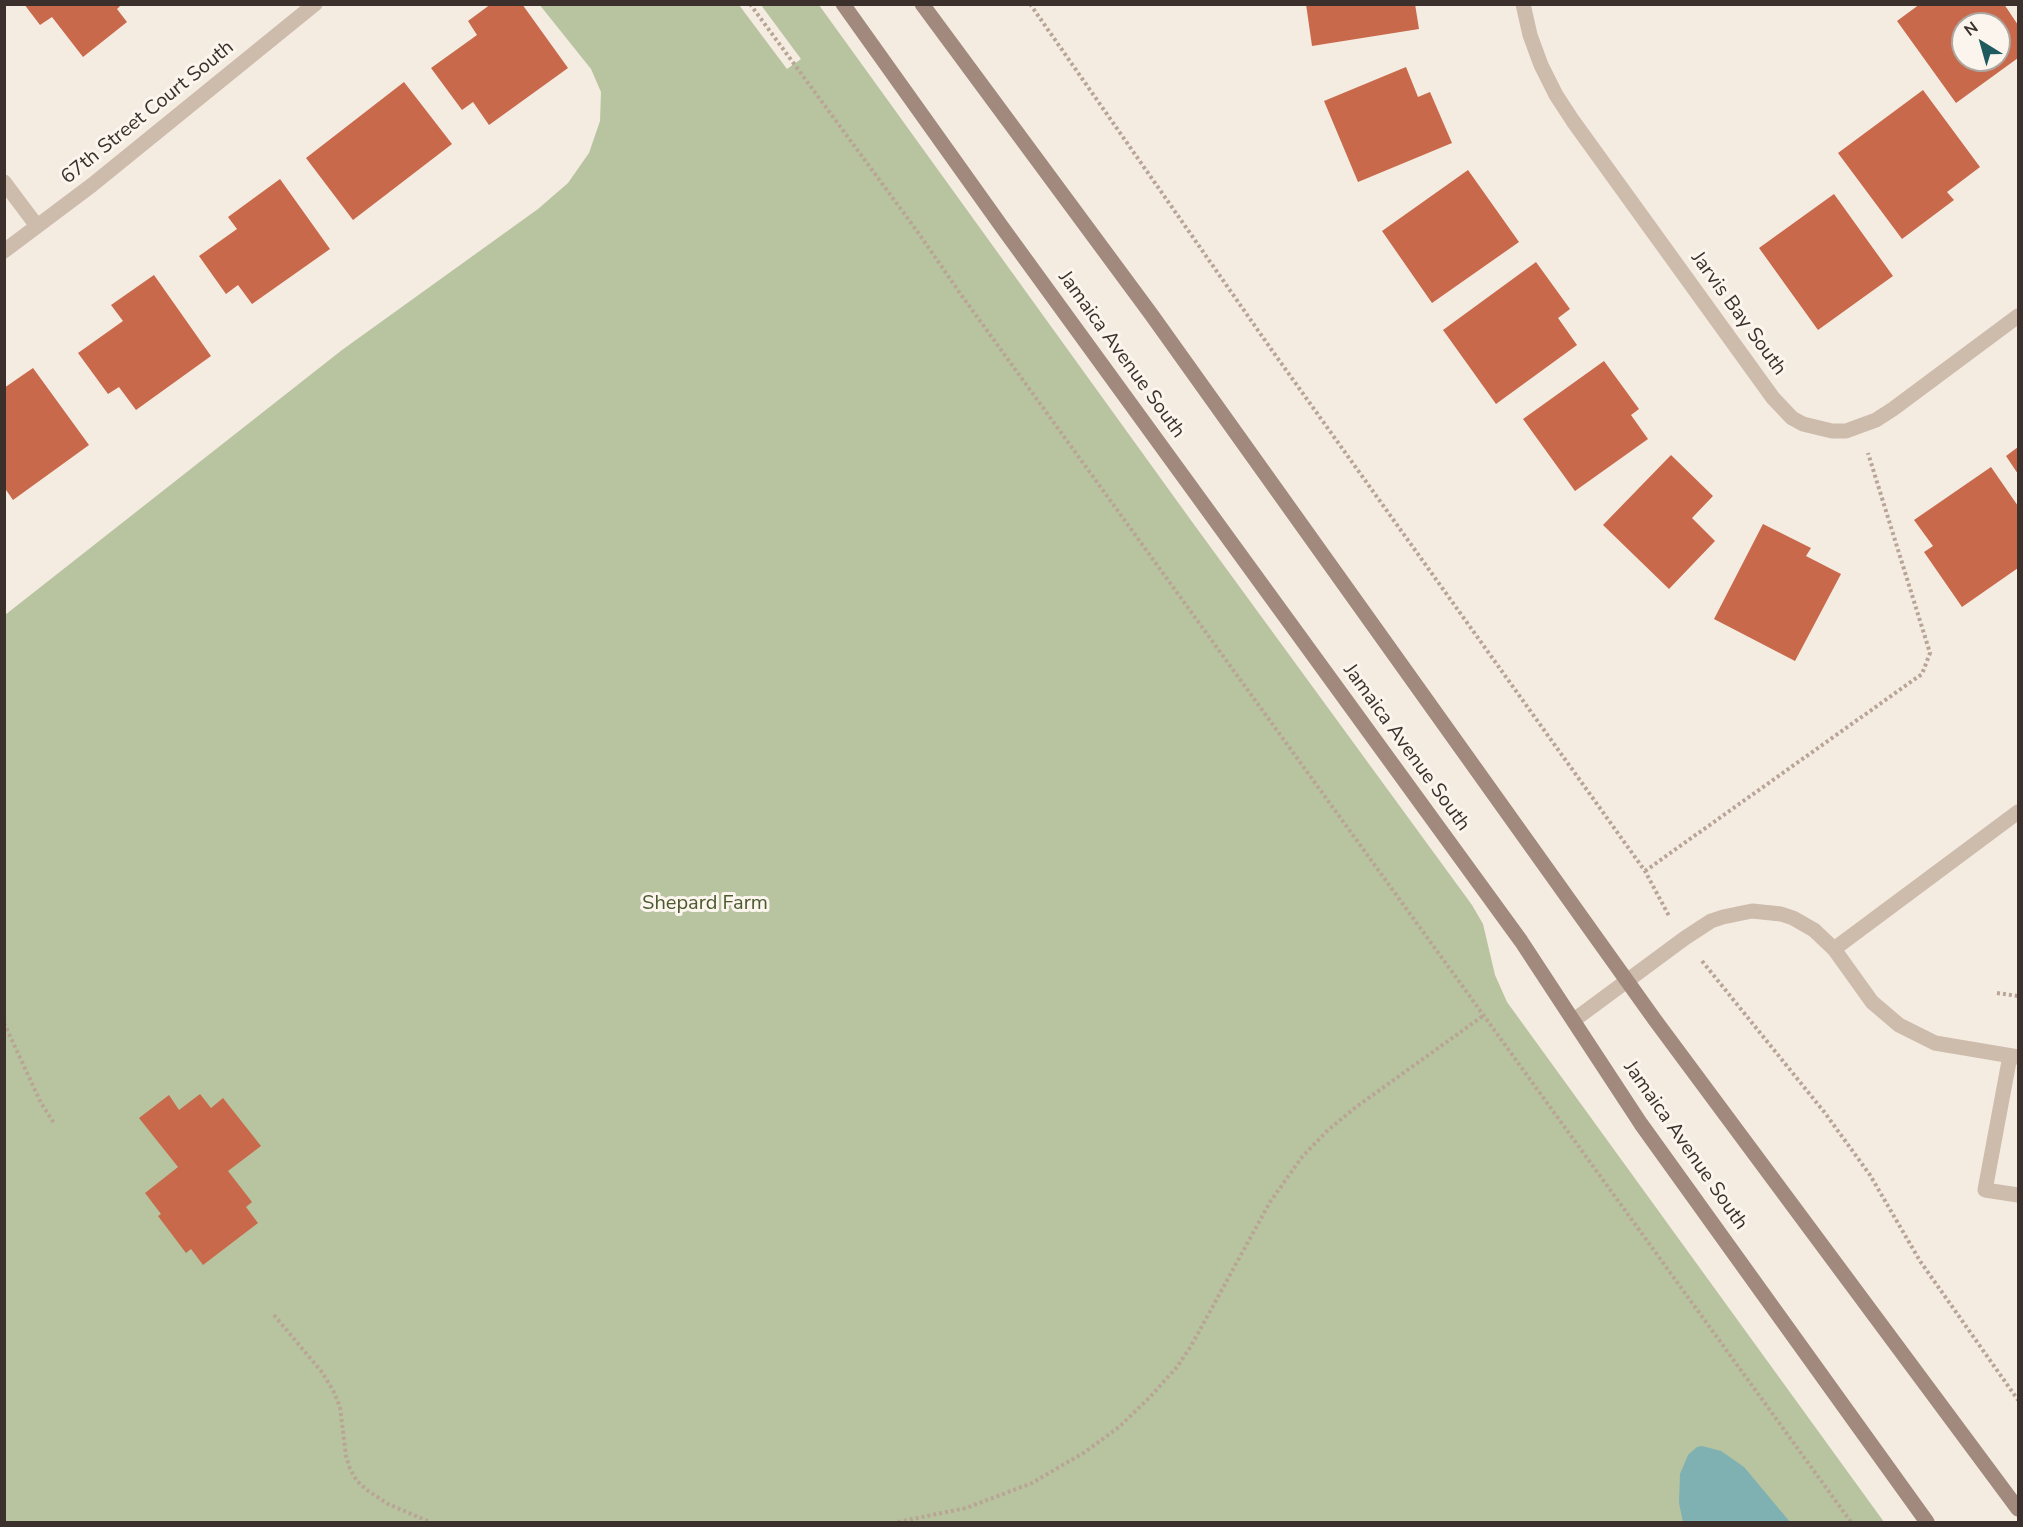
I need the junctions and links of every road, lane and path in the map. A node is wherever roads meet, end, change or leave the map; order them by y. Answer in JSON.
{"nodes":[{"id":1,"x":315,"y":4,"type":"edge"},
{"id":2,"x":750,"y":4,"type":"edge"},
{"id":3,"x":843,"y":4,"type":"edge"},
{"id":4,"x":922,"y":4,"type":"edge"},
{"id":5,"x":1030,"y":4,"type":"edge"},
{"id":6,"x":1523,"y":4,"type":"edge"},
{"id":7,"x":4,"y":182,"type":"edge"},
{"id":8,"x":37,"y":226,"type":"junction"},
{"id":9,"x":4,"y":251,"type":"edge"},
{"id":10,"x":2019,"y":316,"type":"edge"},
{"id":11,"x":1860,"y":427,"type":"junction"},
{"id":12,"x":2019,"y":812,"type":"edge"},
{"id":13,"x":1645,"y":871,"type":"junction"},
{"id":14,"x":1685,"y":938,"type":"junction"},
{"id":15,"x":1834,"y":949,"type":"junction"},
{"id":16,"x":1627,"y":981,"type":"junction"},
{"id":17,"x":1997,"y":993,"type":"dead end"},
{"id":18,"x":2019,"y":996,"type":"edge"},
{"id":19,"x":1484,"y":1015,"type":"junction"},
{"id":20,"x":1574,"y":1020,"type":"junction"},
{"id":21,"x":4,"y":1023,"type":"edge"},
{"id":22,"x":2014,"y":1057,"type":"edge"},
{"id":23,"x":54,"y":1123,"type":"dead end"},
{"id":24,"x":2019,"y":1195,"type":"edge"},
{"id":25,"x":274,"y":1315,"type":"dead end"},
{"id":26,"x":2019,"y":1400,"type":"edge"},
{"id":27,"x":2019,"y":1509,"type":"edge"},
{"id":28,"x":430,"y":1522,"type":"edge"},
{"id":29,"x":898,"y":1522,"type":"edge"},
{"id":30,"x":1851,"y":1522,"type":"edge"},
{"id":31,"x":1927,"y":1522,"type":"edge"}],
"edges":[{"from":1,"to":8,"type":"street","name":"67th Street Court South"},
{"from":2,"to":19,"type":"path"},
{"from":3,"to":20,"type":"street","name":"Jamaica Avenue South"},
{"from":4,"to":16,"type":"street"},
{"from":5,"to":13,"type":"path"},
{"from":6,"to":11,"type":"street","name":"Jarvis Bay South"},
{"from":7,"to":8,"type":"street"},
{"from":8,"to":9,"type":"street","name":"67th Street Court South"},
{"from":10,"to":11,"type":"street","name":"Jarvis Bay South"},
{"from":11,"to":13,"type":"path"},
{"from":12,"to":15,"type":"street"},
{"from":13,"to":14,"type":"path"},
{"from":14,"to":15,"type":"street"},
{"from":14,"to":16,"type":"street"},
{"from":14,"to":26,"type":"path"},
{"from":15,"to":22,"type":"street"},
{"from":16,"to":20,"type":"street"},
{"from":16,"to":27,"type":"street"},
{"from":17,"to":18,"type":"path"},
{"from":19,"to":29,"type":"path"},
{"from":19,"to":30,"type":"path"},
{"from":20,"to":31,"type":"street","name":"Jamaica Avenue South"},
{"from":21,"to":23,"type":"path"},
{"from":22,"to":24,"type":"street"},
{"from":25,"to":28,"type":"path"}]}
